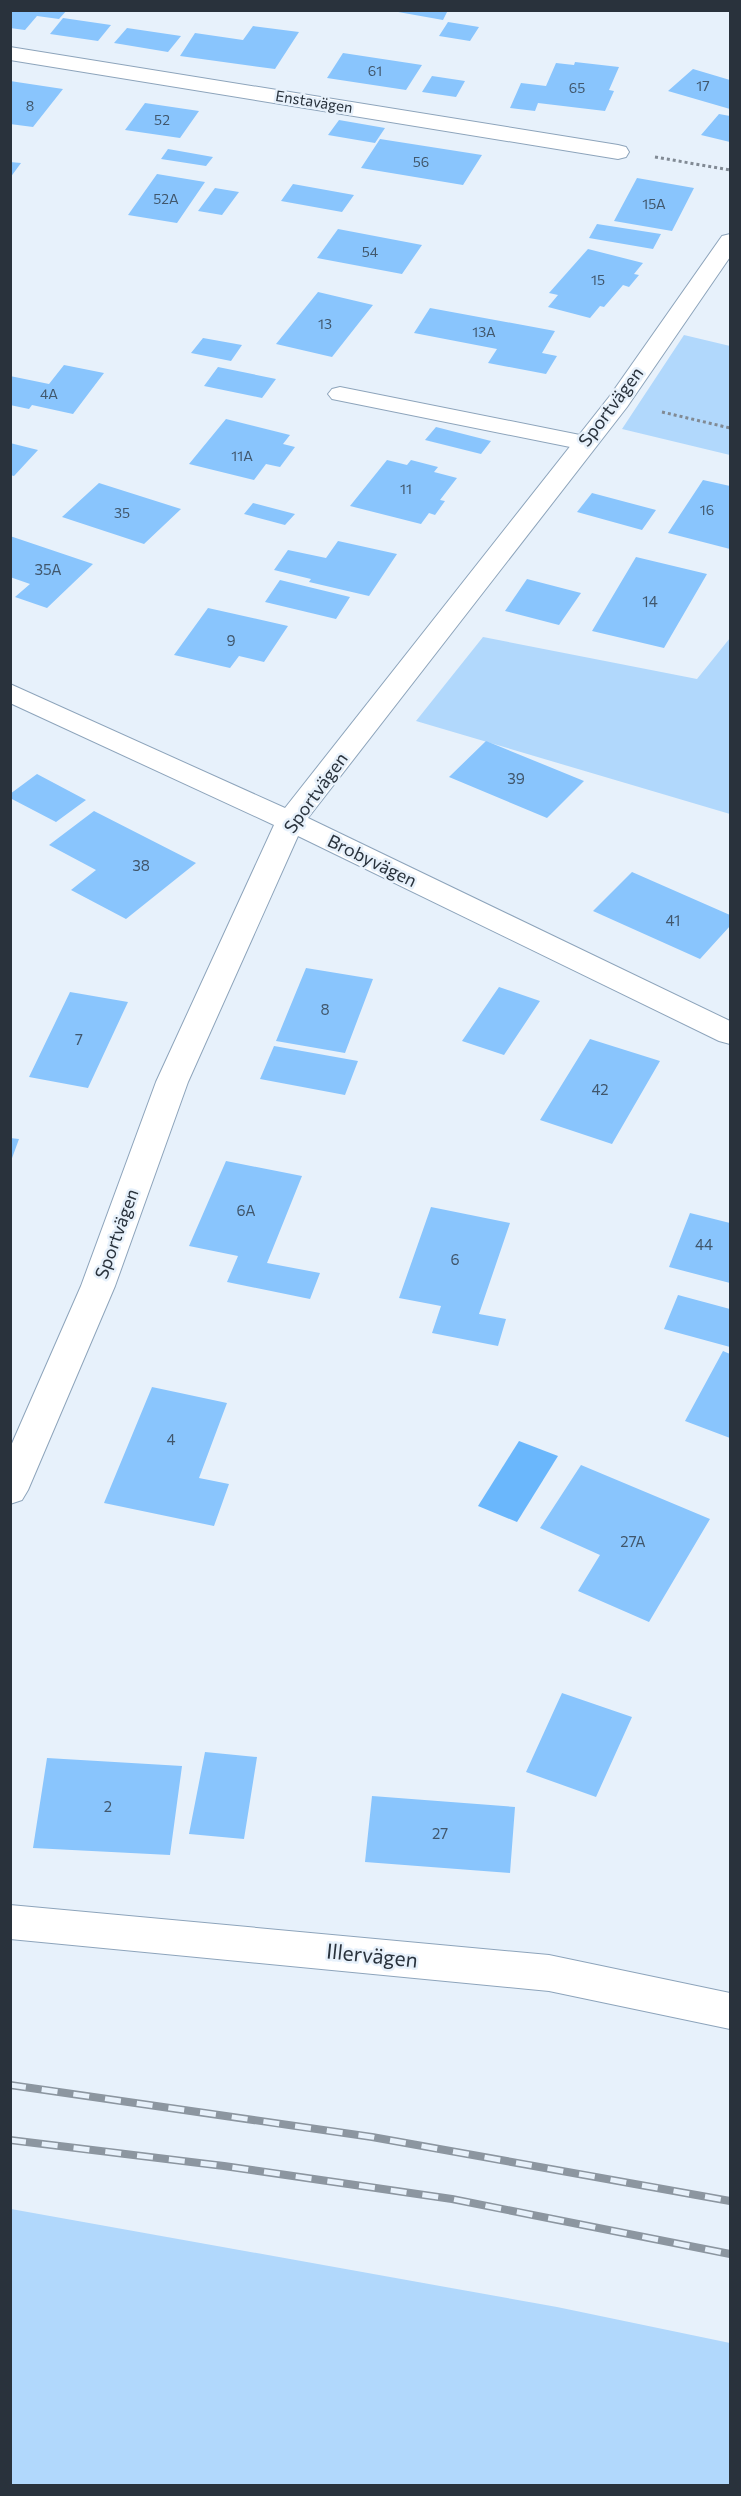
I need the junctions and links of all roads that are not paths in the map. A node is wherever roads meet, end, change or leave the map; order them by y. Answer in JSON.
{"nodes":[{"id":1,"x":10,"y":53,"type":"edge"},
{"id":2,"x":618,"y":152,"type":"road end"},
{"id":3,"x":730,"y":241,"type":"edge"},
{"id":4,"x":340,"y":393,"type":"dead end"},
{"id":5,"x":585,"y":443,"type":"junction"},
{"id":6,"x":10,"y":692,"type":"edge"},
{"id":7,"x":290,"y":821,"type":"junction"},
{"id":8,"x":730,"y":1034,"type":"edge"},
{"id":9,"x":10,"y":1490,"type":"edge"},
{"id":10,"x":10,"y":1922,"type":"edge"},
{"id":11,"x":730,"y":2011,"type":"edge"}],
"edges":[{"from":1,"to":2,"type":"street","name":"Enstavägen"},
{"from":3,"to":5,"type":"street","name":"Sportvägen"},
{"from":4,"to":5,"type":"lane"},
{"from":5,"to":7,"type":"street","name":"Sportvägen"},
{"from":6,"to":7,"type":"street","name":"Brobyvägen"},
{"from":7,"to":8,"type":"street","name":"Brobyvägen"},
{"from":7,"to":9,"type":"street","name":"Sportvägen"},
{"from":10,"to":11,"type":"street","name":"Illervägen"}]}
